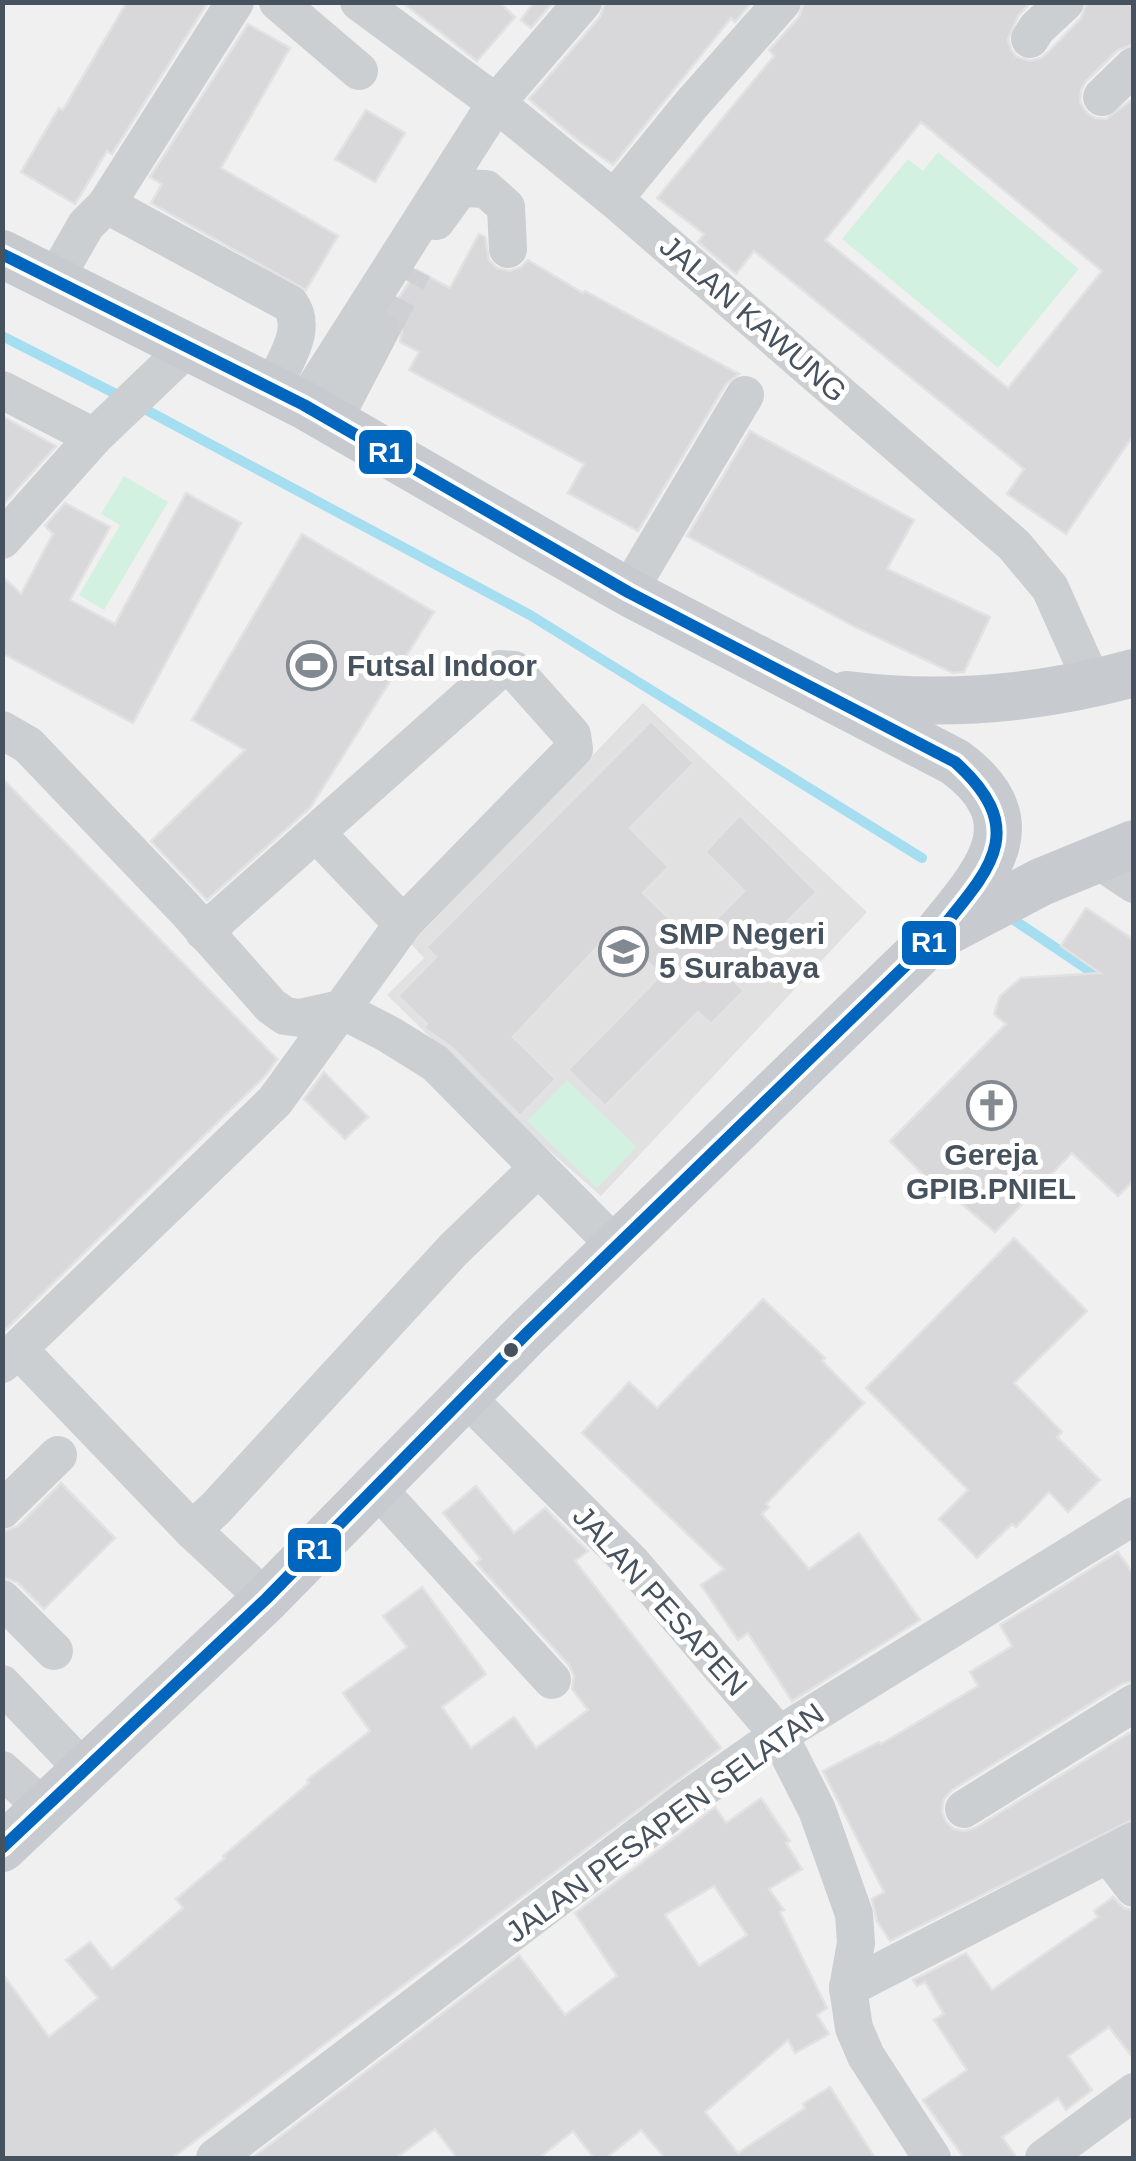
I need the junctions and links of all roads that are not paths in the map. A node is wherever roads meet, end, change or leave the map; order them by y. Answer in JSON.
{"nodes":[{"id":1,"x":235,"y":2,"type":"edge"},
{"id":2,"x":278,"y":2,"type":"edge"},
{"id":3,"x":583,"y":2,"type":"edge"},
{"id":4,"x":782,"y":2,"type":"edge"},
{"id":5,"x":1064,"y":2,"type":"edge"},
{"id":6,"x":373,"y":6,"type":"edge"},
{"id":7,"x":1030,"y":40,"type":"dead end"},
{"id":8,"x":1134,"y":66,"type":"edge"},
{"id":9,"x":359,"y":71,"type":"dead end"},
{"id":10,"x":1102,"y":97,"type":"dead end"},
{"id":11,"x":496,"y":103,"type":"junction"},
{"id":12,"x":614,"y":199,"type":"junction"},
{"id":13,"x":106,"y":205,"type":"junction"},
{"id":14,"x":508,"y":249,"type":"dead end"},
{"id":15,"x":2,"y":254,"type":"edge"},
{"id":16,"x":413,"y":268,"type":"tunnel mouth"},
{"id":17,"x":54,"y":279,"type":"junction"},
{"id":18,"x":380,"y":331,"type":"tunnel mouth"},
{"id":19,"x":187,"y":348,"type":"junction"},
{"id":20,"x":2,"y":390,"type":"edge"},
{"id":21,"x":745,"y":395,"type":"dead end"},
{"id":22,"x":303,"y":405,"type":"junction"},
{"id":23,"x":104,"y":427,"type":"junction"},
{"id":24,"x":2,"y":540,"type":"edge"},
{"id":25,"x":628,"y":592,"type":"junction"},
{"id":26,"x":1113,"y":678,"type":"edge"},
{"id":27,"x":818,"y":691,"type":"junction"},
{"id":28,"x":2,"y":730,"type":"edge"},
{"id":29,"x":316,"y":833,"type":"junction"},
{"id":30,"x":1114,"y":851,"type":"edge"},
{"id":31,"x":1134,"y":884,"type":"edge"},
{"id":32,"x":404,"y":924,"type":"junction"},
{"id":33,"x":204,"y":932,"type":"junction"},
{"id":34,"x":934,"y":938,"type":"junction"},
{"id":35,"x":340,"y":1009,"type":"junction"},
{"id":36,"x":538,"y":1168,"type":"junction"},
{"id":37,"x":617,"y":1247,"type":"junction"},
{"id":38,"x":10,"y":1357,"type":"edge"},
{"id":39,"x":466,"y":1397,"type":"junction"},
{"id":40,"x":58,"y":1455,"type":"dead end"},
{"id":41,"x":375,"y":1486,"type":"junction"},
{"id":42,"x":2,"y":1510,"type":"edge"},
{"id":43,"x":192,"y":1530,"type":"junction"},
{"id":44,"x":1128,"y":1531,"type":"edge"},
{"id":45,"x":2,"y":1599,"type":"edge"},
{"id":46,"x":266,"y":1600,"type":"junction"},
{"id":47,"x":54,"y":1651,"type":"dead end"},
{"id":48,"x":552,"y":1680,"type":"dead end"},
{"id":49,"x":2,"y":1684,"type":"edge"},
{"id":50,"x":1134,"y":1702,"type":"edge"},
{"id":51,"x":779,"y":1735,"type":"junction"},
{"id":52,"x":2,"y":1770,"type":"edge"},
{"id":53,"x":86,"y":1772,"type":"junction"},
{"id":54,"x":964,"y":1808,"type":"dead end"},
{"id":55,"x":45,"y":1809,"type":"junction"},
{"id":56,"x":2,"y":1848,"type":"edge"},
{"id":57,"x":1120,"y":1848,"type":"edge"},
{"id":58,"x":1134,"y":1888,"type":"edge"},
{"id":59,"x":848,"y":1988,"type":"junction"},
{"id":60,"x":1134,"y":2092,"type":"edge"},
{"id":61,"x":215,"y":2158,"type":"edge"},
{"id":62,"x":932,"y":2158,"type":"edge"},
{"id":63,"x":1044,"y":2158,"type":"edge"}],
"edges":[{"from":1,"to":13,"type":"street"},
{"from":2,"to":9,"type":"street"},
{"from":3,"to":11,"type":"street"},
{"from":4,"to":12,"type":"street"},
{"from":5,"to":7,"type":"street"},
{"from":6,"to":11,"type":"street","name":"JALAN KAWUNG"},
{"from":8,"to":10,"type":"street"},
{"from":11,"to":12,"type":"street","name":"JALAN KAWUNG"},
{"from":11,"to":22,"type":"street"},
{"from":12,"to":26,"type":"street","name":"JALAN KAWUNG"},
{"from":13,"to":17,"type":"street"},
{"from":13,"to":22,"type":"street"},
{"from":14,"to":16,"type":"street"},
{"from":15,"to":17,"type":"main road"},
{"from":17,"to":19,"type":"main road"},
{"from":18,"to":22,"type":"street"},
{"from":19,"to":22,"type":"main road"},
{"from":19,"to":23,"type":"street"},
{"from":20,"to":23,"type":"street"},
{"from":21,"to":25,"type":"street"},
{"from":22,"to":25,"type":"main road"},
{"from":23,"to":24,"type":"street"},
{"from":25,"to":27,"type":"main road"},
{"from":26,"to":27,"type":"main road"},
{"from":27,"to":34,"type":"main road"},
{"from":28,"to":33,"type":"street"},
{"from":29,"to":32,"type":"street"},
{"from":29,"to":32,"type":"street"},
{"from":29,"to":33,"type":"street"},
{"from":30,"to":31,"type":"street"},
{"from":30,"to":34,"type":"main road"},
{"from":32,"to":35,"type":"street"},
{"from":33,"to":35,"type":"street"},
{"from":34,"to":37,"type":"main road"},
{"from":35,"to":36,"type":"street"},
{"from":35,"to":38,"type":"street"},
{"from":36,"to":37,"type":"street"},
{"from":36,"to":43,"type":"street"},
{"from":37,"to":39,"type":"main road"},
{"from":38,"to":43,"type":"street"},
{"from":39,"to":41,"type":"main road"},
{"from":39,"to":51,"type":"street","name":"JALAN PESAPEN"},
{"from":40,"to":42,"type":"street"},
{"from":41,"to":46,"type":"main road"},
{"from":41,"to":48,"type":"street"},
{"from":43,"to":46,"type":"street"},
{"from":44,"to":51,"type":"street","name":"JALAN PESAPEN SELATAN"},
{"from":45,"to":47,"type":"street"},
{"from":46,"to":53,"type":"main road"},
{"from":49,"to":53,"type":"street"},
{"from":50,"to":54,"type":"street"},
{"from":51,"to":59,"type":"street","name":"JALAN PESAPEN"},
{"from":51,"to":61,"type":"street","name":"JALAN PESAPEN SELATAN"},
{"from":52,"to":55,"type":"street"},
{"from":53,"to":55,"type":"main road"},
{"from":55,"to":56,"type":"main road"},
{"from":57,"to":58,"type":"street"},
{"from":57,"to":59,"type":"street"},
{"from":59,"to":62,"type":"street","name":"JALAN PESAPEN"},
{"from":60,"to":63,"type":"street"}]}
